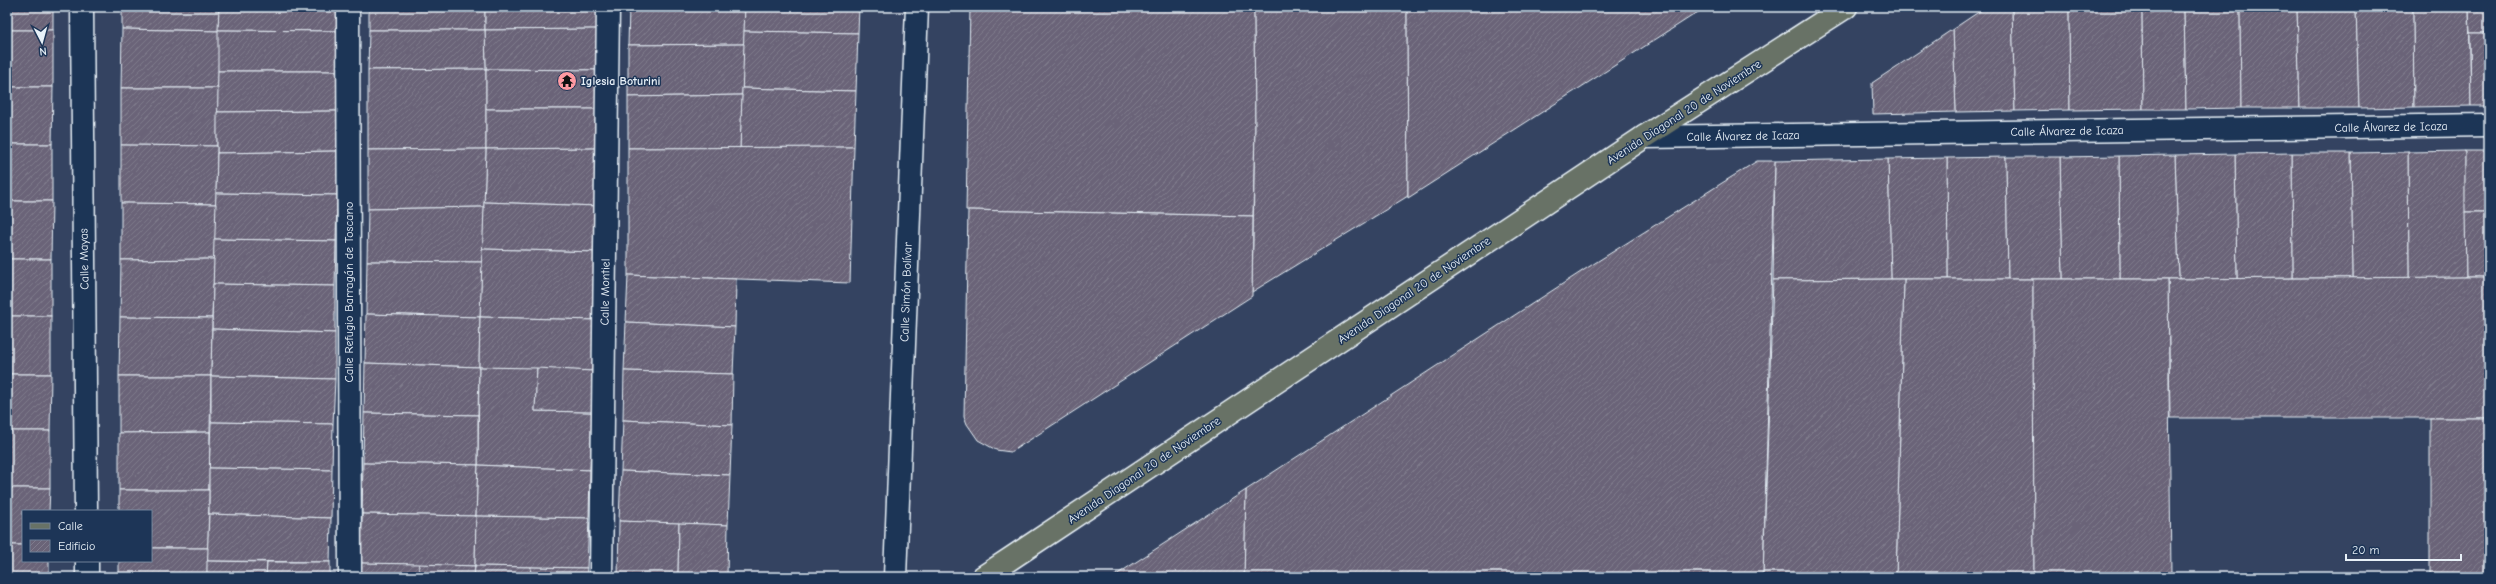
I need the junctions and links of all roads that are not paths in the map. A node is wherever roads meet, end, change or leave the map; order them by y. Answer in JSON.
{"nodes":[{"id":1,"x":82,"y":7,"type":"edge"},
{"id":2,"x":348,"y":7,"type":"edge"},
{"id":3,"x":608,"y":7,"type":"edge"},
{"id":4,"x":916,"y":7,"type":"edge"},
{"id":5,"x":1846,"y":7,"type":"edge"},
{"id":6,"x":2489,"y":125,"type":"edge"},
{"id":7,"x":1644,"y":137,"type":"junction"},
{"id":8,"x":86,"y":510,"type":"edge"},
{"id":9,"x":87,"y":562,"type":"edge"},
{"id":10,"x":87,"y":577,"type":"edge"},
{"id":11,"x":350,"y":577,"type":"edge"},
{"id":12,"x":601,"y":577,"type":"edge"},
{"id":13,"x":895,"y":577,"type":"edge"},
{"id":14,"x":983,"y":577,"type":"edge"}],
"edges":[{"from":1,"to":8,"type":"street","name":"Calle Mayas"},
{"from":2,"to":11,"type":"street","name":"Calle Refugio Barragán de Toscano"},
{"from":3,"to":12,"type":"street","name":"Calle Montiel"},
{"from":4,"to":13,"type":"street","name":"Calle Simón Bolívar"},
{"from":5,"to":7,"type":"main road","name":"Avenida Diagonal 20 de Noviembre"},
{"from":6,"to":7,"type":"street","name":"Calle Álvarez de Icaza"},
{"from":7,"to":14,"type":"main road","name":"Avenida Diagonal 20 de Noviembre"},
{"from":9,"to":10,"type":"street"}]}
